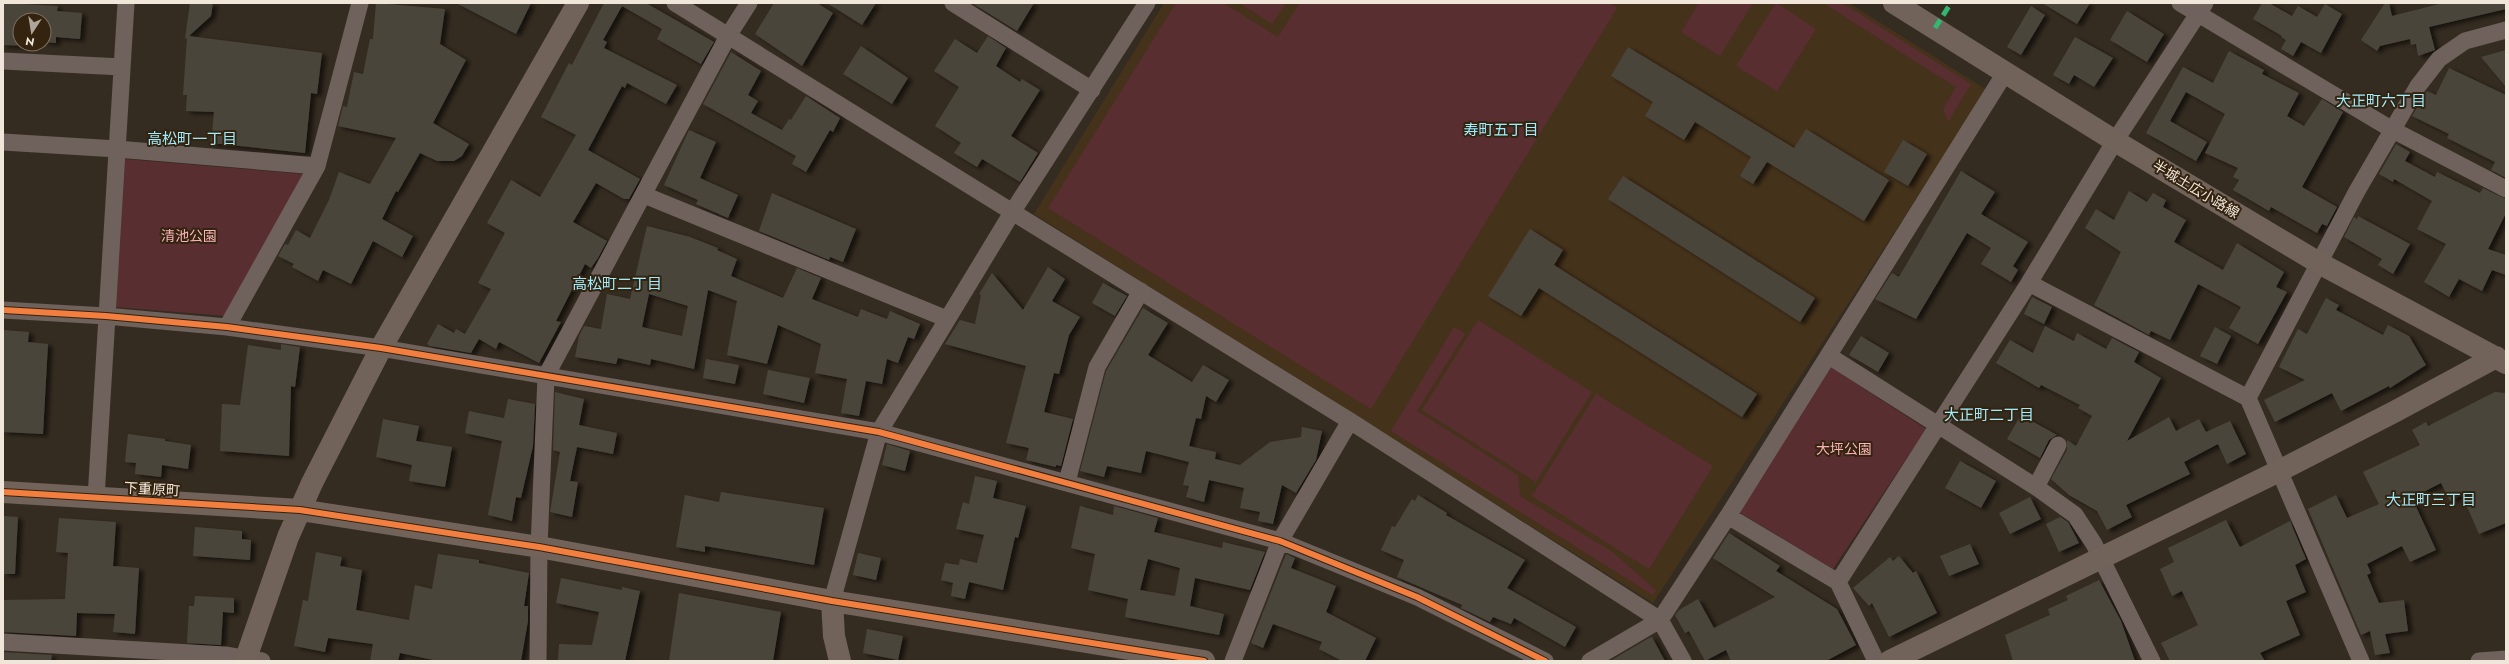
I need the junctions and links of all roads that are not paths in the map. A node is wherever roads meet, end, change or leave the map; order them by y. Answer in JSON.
{"nodes":[{"id":1,"x":126,"y":3,"type":"edge"},
{"id":2,"x":360,"y":3,"type":"edge"},
{"id":3,"x":578,"y":3,"type":"edge"},
{"id":4,"x":675,"y":3,"type":"edge"},
{"id":5,"x":749,"y":3,"type":"edge"},
{"id":6,"x":952,"y":3,"type":"edge"},
{"id":7,"x":1147,"y":3,"type":"edge"},
{"id":8,"x":1894,"y":3,"type":"edge"},
{"id":9,"x":2180,"y":3,"type":"edge"},
{"id":10,"x":2202,"y":9,"type":"edge"},
{"id":11,"x":2506,"y":30,"type":"edge"},
{"id":12,"x":728,"y":36,"type":"junction"},
{"id":13,"x":3,"y":61,"type":"edge"},
{"id":14,"x":122,"y":66,"type":"junction"},
{"id":15,"x":2004,"y":73,"type":"junction"},
{"id":16,"x":1092,"y":90,"type":"junction"},
{"id":17,"x":2391,"y":129,"type":"junction"},
{"id":18,"x":2115,"y":141,"type":"junction"},
{"id":19,"x":3,"y":142,"type":"edge"},
{"id":20,"x":116,"y":149,"type":"junction"},
{"id":21,"x":317,"y":166,"type":"junction"},
{"id":22,"x":2506,"y":189,"type":"edge"},
{"id":23,"x":644,"y":195,"type":"junction"},
{"id":24,"x":1013,"y":211,"type":"junction"},
{"id":25,"x":2319,"y":262,"type":"junction"},
{"id":26,"x":2029,"y":283,"type":"junction"},
{"id":27,"x":1141,"y":291,"type":"junction"},
{"id":28,"x":3,"y":310,"type":"edge"},
{"id":29,"x":106,"y":316,"type":"junction"},
{"id":30,"x":947,"y":319,"type":"junction"},
{"id":31,"x":227,"y":327,"type":"junction"},
{"id":32,"x":381,"y":348,"type":"junction"},
{"id":33,"x":1829,"y":356,"type":"junction"},
{"id":34,"x":2501,"y":360,"type":"edge"},
{"id":35,"x":546,"y":376,"type":"junction"},
{"id":36,"x":2248,"y":398,"type":"junction"},
{"id":37,"x":1350,"y":421,"type":"junction"},
{"id":38,"x":1939,"y":425,"type":"junction"},
{"id":39,"x":879,"y":432,"type":"junction"},
{"id":40,"x":2058,"y":445,"type":"dead end"},
{"id":41,"x":2279,"y":471,"type":"junction"},
{"id":42,"x":1067,"y":482,"type":"junction"},
{"id":43,"x":2036,"y":487,"type":"junction"},
{"id":44,"x":3,"y":492,"type":"edge"},
{"id":45,"x":96,"y":498,"type":"junction"},
{"id":46,"x":300,"y":510,"type":"junction"},
{"id":47,"x":1728,"y":516,"type":"junction"},
{"id":48,"x":1280,"y":542,"type":"junction"},
{"id":49,"x":539,"y":547,"type":"junction"},
{"id":50,"x":2102,"y":558,"type":"junction"},
{"id":51,"x":1838,"y":582,"type":"junction"},
{"id":52,"x":832,"y":601,"type":"junction"},
{"id":53,"x":1660,"y":620,"type":"junction"},
{"id":54,"x":3,"y":642,"type":"edge"},
{"id":55,"x":2506,"y":659,"type":"edge"},
{"id":56,"x":251,"y":660,"type":"edge"},
{"id":57,"x":538,"y":661,"type":"edge"},
{"id":58,"x":840,"y":661,"type":"edge"},
{"id":59,"x":1204,"y":661,"type":"edge"},
{"id":60,"x":1233,"y":661,"type":"edge"},
{"id":61,"x":1545,"y":661,"type":"edge"},
{"id":62,"x":1590,"y":661,"type":"edge"},
{"id":63,"x":1683,"y":661,"type":"edge"},
{"id":64,"x":1876,"y":661,"type":"edge"},
{"id":65,"x":1890,"y":661,"type":"edge"},
{"id":66,"x":2152,"y":661,"type":"edge"},
{"id":67,"x":2361,"y":661,"type":"edge"},
{"id":68,"x":2479,"y":661,"type":"edge"}],
"edges":[{"from":1,"to":14,"type":"street"},
{"from":2,"to":21,"type":"street"},
{"from":3,"to":32,"type":"street"},
{"from":4,"to":12,"type":"street"},
{"from":5,"to":12,"type":"street"},
{"from":6,"to":16,"type":"street"},
{"from":7,"to":16,"type":"street"},
{"from":8,"to":15,"type":"street","name":"半城土広小路線"},
{"from":9,"to":10,"type":"street"},
{"from":10,"to":17,"type":"street"},
{"from":10,"to":18,"type":"street"},
{"from":11,"to":17,"type":"street"},
{"from":12,"to":23,"type":"street"},
{"from":12,"to":24,"type":"street"},
{"from":13,"to":14,"type":"street"},
{"from":14,"to":20,"type":"street"},
{"from":15,"to":18,"type":"street","name":"半城土広小路線"},
{"from":15,"to":33,"type":"street"},
{"from":16,"to":24,"type":"street"},
{"from":17,"to":22,"type":"street"},
{"from":17,"to":25,"type":"street"},
{"from":18,"to":25,"type":"street","name":"半城土広小路線"},
{"from":18,"to":26,"type":"street"},
{"from":19,"to":20,"type":"street"},
{"from":20,"to":21,"type":"street"},
{"from":20,"to":29,"type":"street"},
{"from":21,"to":31,"type":"street"},
{"from":23,"to":30,"type":"street"},
{"from":23,"to":35,"type":"street"},
{"from":24,"to":27,"type":"street"},
{"from":24,"to":30,"type":"street"},
{"from":25,"to":34,"type":"street","name":"半城土広小路線"},
{"from":25,"to":36,"type":"street"},
{"from":26,"to":36,"type":"street"},
{"from":26,"to":38,"type":"street"},
{"from":27,"to":37,"type":"street"},
{"from":27,"to":42,"type":"street"},
{"from":28,"to":29,"type":"street"},
{"from":29,"to":31,"type":"street"},
{"from":29,"to":45,"type":"street"},
{"from":30,"to":39,"type":"street"},
{"from":31,"to":32,"type":"street"},
{"from":32,"to":35,"type":"street"},
{"from":32,"to":46,"type":"street"},
{"from":33,"to":38,"type":"street"},
{"from":33,"to":47,"type":"street"},
{"from":34,"to":41,"type":"street"},
{"from":35,"to":39,"type":"street"},
{"from":35,"to":49,"type":"street"},
{"from":36,"to":41,"type":"street"},
{"from":37,"to":48,"type":"street"},
{"from":37,"to":53,"type":"street"},
{"from":38,"to":43,"type":"street"},
{"from":38,"to":51,"type":"street"},
{"from":39,"to":42,"type":"street"},
{"from":39,"to":52,"type":"street"},
{"from":40,"to":43,"type":"street"},
{"from":41,"to":50,"type":"street"},
{"from":41,"to":67,"type":"street"},
{"from":42,"to":48,"type":"street"},
{"from":43,"to":50,"type":"street"},
{"from":44,"to":45,"type":"street","name":"下重原町"},
{"from":45,"to":46,"type":"street","name":"下重原町"},
{"from":46,"to":49,"type":"street","name":"下重原町"},
{"from":46,"to":56,"type":"street"},
{"from":47,"to":51,"type":"street"},
{"from":47,"to":53,"type":"street"},
{"from":48,"to":60,"type":"street"},
{"from":48,"to":61,"type":"street"},
{"from":49,"to":52,"type":"street","name":"下重原町"},
{"from":49,"to":57,"type":"street"},
{"from":50,"to":65,"type":"street"},
{"from":50,"to":66,"type":"street"},
{"from":51,"to":64,"type":"street"},
{"from":52,"to":58,"type":"street"},
{"from":52,"to":59,"type":"street","name":"下重原町"},
{"from":53,"to":62,"type":"street"},
{"from":53,"to":63,"type":"street"},
{"from":54,"to":56,"type":"street"},
{"from":55,"to":68,"type":"street"}]}
